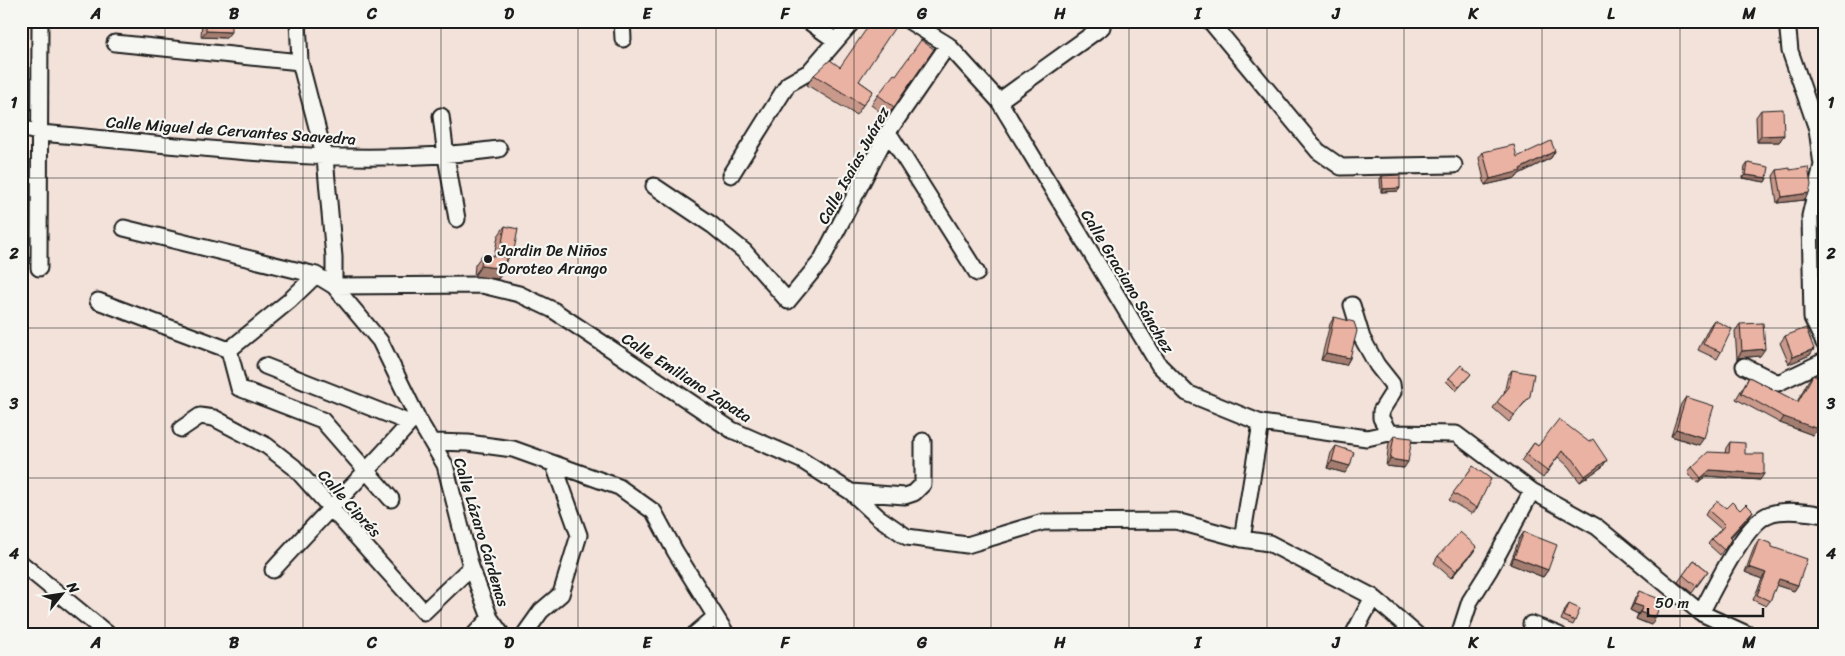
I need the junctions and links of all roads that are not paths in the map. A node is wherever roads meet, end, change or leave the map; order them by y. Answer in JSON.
{"nodes":[{"id":1,"x":40,"y":21,"type":"edge"},
{"id":2,"x":298,"y":21,"type":"edge"},
{"id":3,"x":622,"y":21,"type":"edge"},
{"id":4,"x":808,"y":21,"type":"edge"},
{"id":5,"x":852,"y":21,"type":"edge"},
{"id":6,"x":909,"y":21,"type":"edge"},
{"id":7,"x":1210,"y":21,"type":"edge"},
{"id":8,"x":1787,"y":21,"type":"edge"},
{"id":9,"x":1102,"y":27,"type":"dead end"},
{"id":10,"x":623,"y":39,"type":"dead end"},
{"id":11,"x":836,"y":41,"type":"junction"},
{"id":12,"x":115,"y":43,"type":"dead end"},
{"id":13,"x":948,"y":46,"type":"junction"},
{"id":14,"x":300,"y":62,"type":"junction"},
{"id":15,"x":998,"y":101,"type":"junction"},
{"id":16,"x":442,"y":116,"type":"dead end"},
{"id":17,"x":21,"y":128,"type":"edge"},
{"id":18,"x":888,"y":132,"type":"junction"},
{"id":19,"x":41,"y":133,"type":"junction"},
{"id":20,"x":499,"y":149,"type":"dead end"},
{"id":21,"x":446,"y":156,"type":"junction"},
{"id":22,"x":325,"y":158,"type":"junction"},
{"id":23,"x":1454,"y":165,"type":"dead end"},
{"id":24,"x":731,"y":175,"type":"dead end"},
{"id":25,"x":654,"y":186,"type":"dead end"},
{"id":26,"x":1820,"y":192,"type":"edge"},
{"id":27,"x":457,"y":219,"type":"dead end"},
{"id":28,"x":124,"y":228,"type":"dead end"},
{"id":29,"x":39,"y":268,"type":"dead end"},
{"id":30,"x":977,"y":273,"type":"dead end"},
{"id":31,"x":316,"y":275,"type":"junction"},
{"id":32,"x":334,"y":286,"type":"junction"},
{"id":33,"x":98,"y":301,"type":"dead end"},
{"id":34,"x":1352,"y":304,"type":"dead end"},
{"id":35,"x":1824,"y":343,"type":"edge"},
{"id":36,"x":229,"y":350,"type":"junction"},
{"id":37,"x":1824,"y":361,"type":"edge"},
{"id":38,"x":264,"y":366,"type":"dead end"},
{"id":39,"x":1744,"y":366,"type":"dead end"},
{"id":40,"x":414,"y":421,"type":"junction"},
{"id":41,"x":1261,"y":423,"type":"junction"},
{"id":42,"x":181,"y":429,"type":"dead end"},
{"id":43,"x":1388,"y":433,"type":"junction"},
{"id":44,"x":922,"y":441,"type":"dead end"},
{"id":45,"x":434,"y":442,"type":"junction"},
{"id":46,"x":554,"y":465,"type":"junction"},
{"id":47,"x":366,"y":473,"type":"junction"},
{"id":48,"x":1532,"y":491,"type":"junction"},
{"id":49,"x":851,"y":492,"type":"junction"},
{"id":50,"x":391,"y":499,"type":"dead end"},
{"id":51,"x":330,"y":508,"type":"junction"},
{"id":52,"x":1824,"y":515,"type":"edge"},
{"id":53,"x":1242,"y":539,"type":"junction"},
{"id":54,"x":21,"y":563,"type":"edge"},
{"id":55,"x":471,"y":567,"type":"junction"},
{"id":56,"x":273,"y":570,"type":"dead end"},
{"id":57,"x":1374,"y":597,"type":"junction"},
{"id":58,"x":1701,"y":613,"type":"junction"},
{"id":59,"x":716,"y":617,"type":"junction"},
{"id":60,"x":490,"y":618,"type":"junction"},
{"id":61,"x":1532,"y":624,"type":"dead end"},
{"id":62,"x":109,"y":635,"type":"edge"},
{"id":63,"x":474,"y":635,"type":"edge"},
{"id":64,"x":502,"y":635,"type":"edge"},
{"id":65,"x":524,"y":635,"type":"edge"},
{"id":66,"x":694,"y":635,"type":"edge"},
{"id":67,"x":727,"y":635,"type":"edge"},
{"id":68,"x":1353,"y":635,"type":"edge"},
{"id":69,"x":1418,"y":635,"type":"edge"},
{"id":70,"x":1459,"y":635,"type":"edge"},
{"id":71,"x":1559,"y":635,"type":"edge"},
{"id":72,"x":1749,"y":635,"type":"edge"}],
"edges":[{"from":1,"to":19,"type":"street"},
{"from":2,"to":14,"type":"street"},
{"from":3,"to":10,"type":"street"},
{"from":4,"to":11,"type":"street"},
{"from":5,"to":11,"type":"street"},
{"from":6,"to":13,"type":"street","name":"Calle Graciano Sánchez"},
{"from":7,"to":23,"type":"street"},
{"from":8,"to":26,"type":"street"},
{"from":9,"to":15,"type":"street"},
{"from":11,"to":24,"type":"street"},
{"from":12,"to":14,"type":"street"},
{"from":13,"to":15,"type":"street","name":"Calle Graciano Sánchez"},
{"from":13,"to":18,"type":"street","name":"Calle Isaias Juárez"},
{"from":14,"to":22,"type":"street"},
{"from":15,"to":41,"type":"street","name":"Calle Graciano Sánchez"},
{"from":16,"to":21,"type":"street"},
{"from":17,"to":19,"type":"street","name":"Calle Miguel de Cervantes Saavedra"},
{"from":18,"to":25,"type":"street","name":"Calle Isaias Juárez"},
{"from":18,"to":30,"type":"street"},
{"from":19,"to":22,"type":"street","name":"Calle Miguel de Cervantes Saavedra"},
{"from":19,"to":29,"type":"street"},
{"from":20,"to":21,"type":"street","name":"Calle Miguel de Cervantes Saavedra"},
{"from":21,"to":22,"type":"street","name":"Calle Miguel de Cervantes Saavedra"},
{"from":21,"to":27,"type":"street"},
{"from":22,"to":32,"type":"street"},
{"from":26,"to":35,"type":"street"},
{"from":28,"to":31,"type":"street"},
{"from":31,"to":32,"type":"street"},
{"from":31,"to":36,"type":"street"},
{"from":32,"to":40,"type":"street","name":"Calle Lázaro Cárdenas"},
{"from":32,"to":49,"type":"street","name":"Calle Emiliano Zapata"},
{"from":33,"to":36,"type":"street"},
{"from":34,"to":43,"type":"street"},
{"from":36,"to":47,"type":"street"},
{"from":37,"to":39,"type":"street"},
{"from":38,"to":40,"type":"street"},
{"from":40,"to":45,"type":"street","name":"Calle Lázaro Cárdenas"},
{"from":40,"to":47,"type":"street"},
{"from":41,"to":43,"type":"street","name":"Calle Graciano Sánchez"},
{"from":41,"to":53,"type":"street"},
{"from":42,"to":51,"type":"street","name":"Calle Ciprés"},
{"from":43,"to":48,"type":"street","name":"Calle Graciano Sánchez"},
{"from":44,"to":49,"type":"street"},
{"from":45,"to":46,"type":"street"},
{"from":45,"to":55,"type":"street","name":"Calle Lázaro Cárdenas"},
{"from":46,"to":59,"type":"street"},
{"from":46,"to":65,"type":"street"},
{"from":47,"to":50,"type":"street"},
{"from":47,"to":51,"type":"street"},
{"from":48,"to":58,"type":"street","name":"Calle Graciano Sánchez"},
{"from":48,"to":70,"type":"street"},
{"from":49,"to":53,"type":"street","name":"Calle Emiliano Zapata"},
{"from":51,"to":55,"type":"street","name":"Calle Ciprés"},
{"from":51,"to":56,"type":"street"},
{"from":52,"to":58,"type":"street"},
{"from":53,"to":57,"type":"street","name":"Calle Emiliano Zapata"},
{"from":54,"to":62,"type":"street"},
{"from":55,"to":60,"type":"street","name":"Calle Lázaro Cárdenas"},
{"from":57,"to":68,"type":"street"},
{"from":57,"to":69,"type":"street","name":"Calle Emiliano Zapata"},
{"from":58,"to":72,"type":"street","name":"Calle Graciano Sánchez"},
{"from":59,"to":66,"type":"street"},
{"from":59,"to":67,"type":"street"},
{"from":60,"to":63,"type":"street"},
{"from":60,"to":64,"type":"street","name":"Calle Lázaro Cárdenas"},
{"from":61,"to":71,"type":"street"}]}
